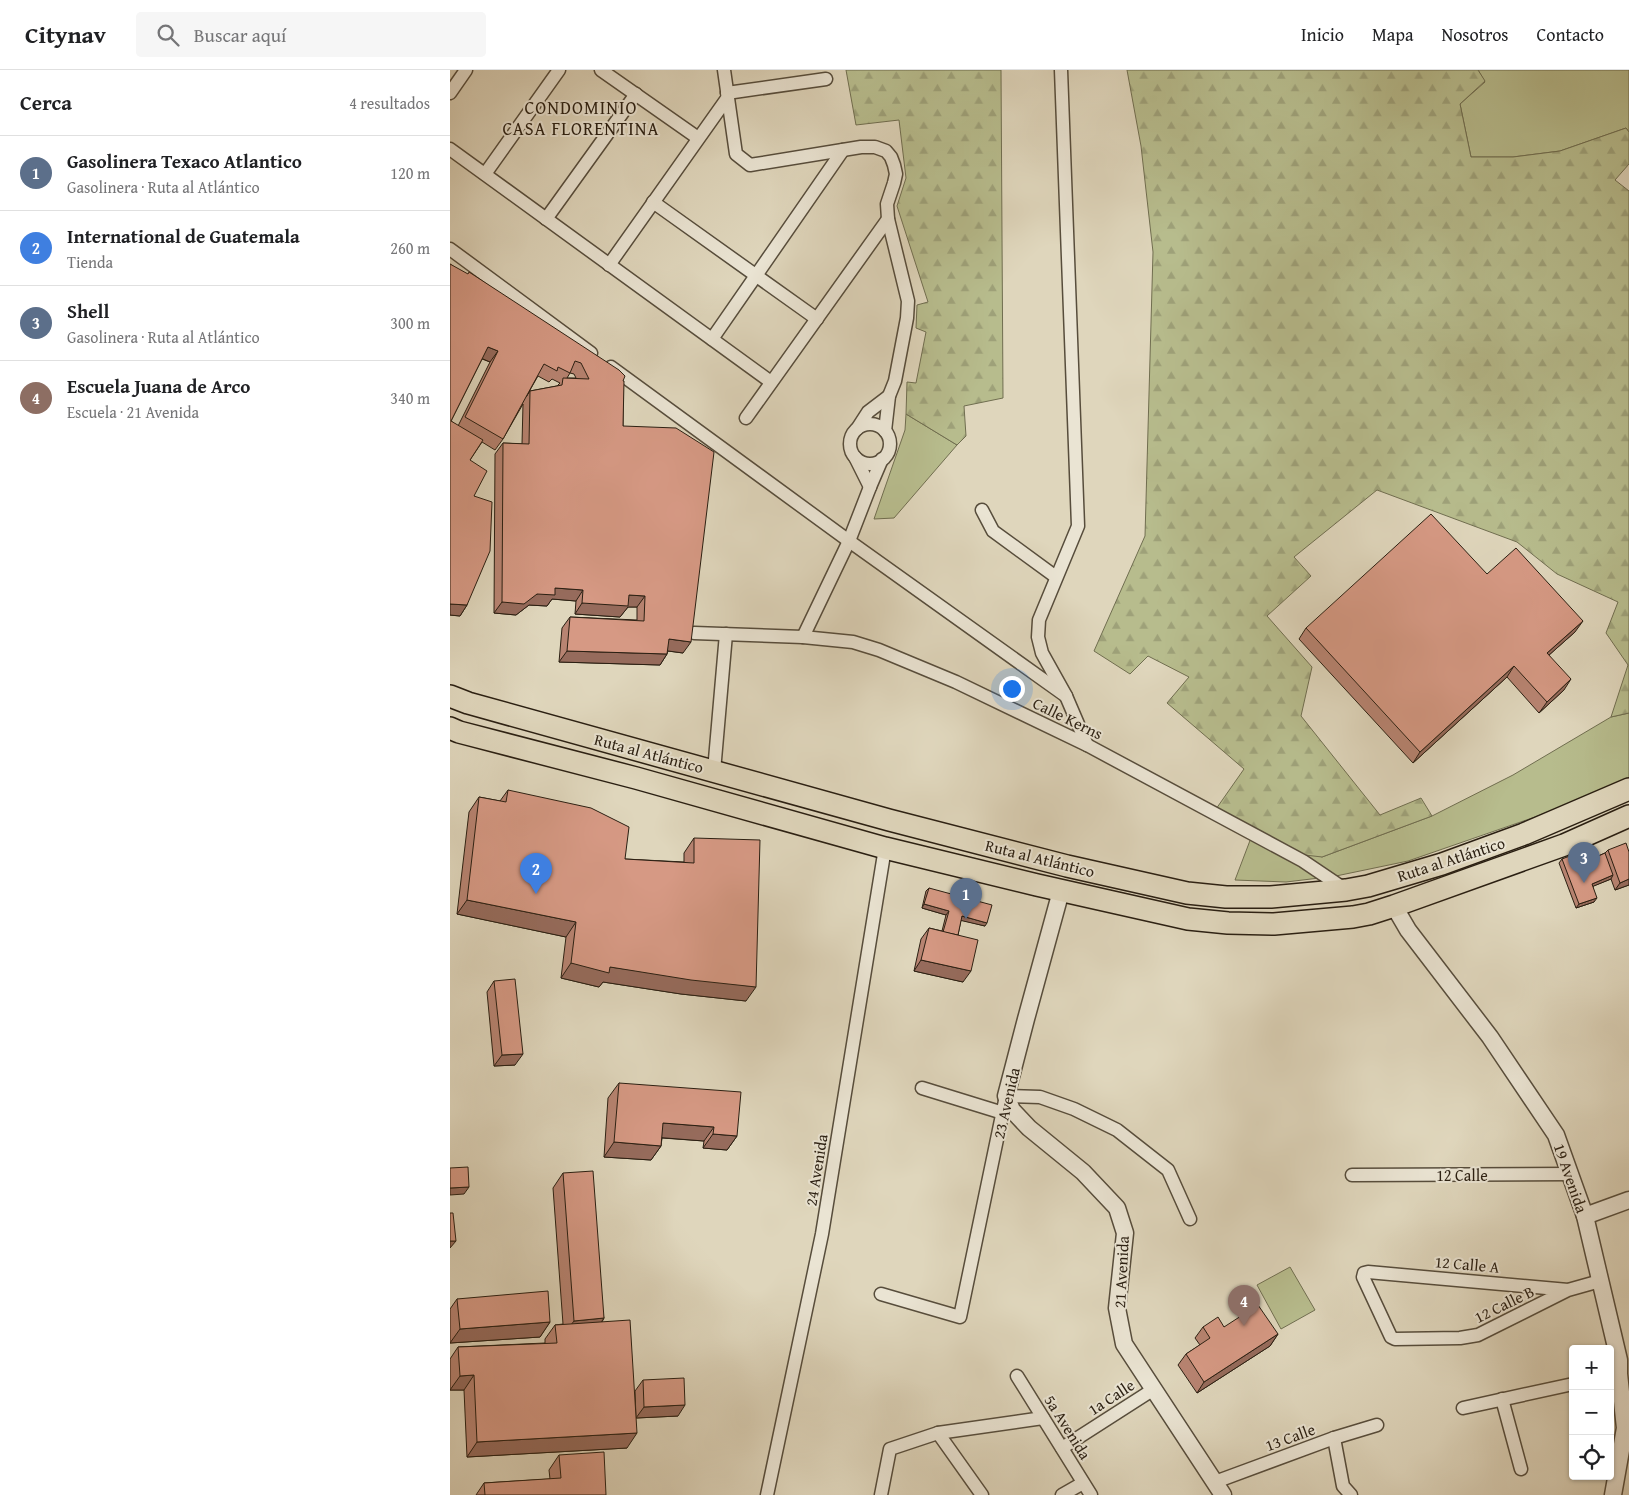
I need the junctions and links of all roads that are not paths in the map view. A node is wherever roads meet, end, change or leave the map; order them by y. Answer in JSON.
{"nodes":[{"id":1,"x":466,"y":70,"type":"edge"},
{"id":2,"x":559,"y":70,"type":"edge"},
{"id":3,"x":601,"y":70,"type":"edge"},
{"id":4,"x":724,"y":70,"type":"edge"},
{"id":5,"x":1061,"y":70,"type":"edge"},
{"id":6,"x":826,"y":79,"type":"dead end"},
{"id":7,"x":450,"y":93,"type":"edge"},
{"id":8,"x":636,"y":94,"type":"junction"},
{"id":9,"x":727,"y":95,"type":"junction"},
{"id":10,"x":698,"y":138,"type":"junction"},
{"id":11,"x":450,"y":149,"type":"edge"},
{"id":12,"x":843,"y":150,"type":"junction"},
{"id":13,"x":485,"y":174,"type":"junction"},
{"id":14,"x":653,"y":202,"type":"junction"},
{"id":15,"x":546,"y":218,"type":"junction"},
{"id":16,"x":888,"y":219,"type":"junction"},
{"id":17,"x":450,"y":249,"type":"edge"},
{"id":18,"x":609,"y":265,"type":"junction"},
{"id":19,"x":756,"y":276,"type":"junction"},
{"id":20,"x":816,"y":319,"type":"junction"},
{"id":21,"x":712,"y":339,"type":"junction"},
{"id":22,"x":771,"y":382,"type":"junction"},
{"id":23,"x":889,"y":396,"type":"junction"},
{"id":24,"x":746,"y":418,"type":"dead end"},
{"id":25,"x":857,"y":429,"type":"junction"},
{"id":26,"x":885,"y":431,"type":"junction"},
{"id":27,"x":855,"y":457,"type":"junction"},
{"id":28,"x":882,"y":460,"type":"junction"},
{"id":29,"x":870,"y":487,"type":"junction"},
{"id":30,"x":982,"y":510,"type":"dead end"},
{"id":31,"x":849,"y":541,"type":"junction"},
{"id":32,"x":1056,"y":577,"type":"junction"},
{"id":33,"x":694,"y":633,"type":"edge"},
{"id":34,"x":726,"y":634,"type":"junction"},
{"id":35,"x":803,"y":637,"type":"junction"},
{"id":36,"x":450,"y":696,"type":"edge"},
{"id":37,"x":1066,"y":696,"type":"junction"},
{"id":38,"x":450,"y":728,"type":"edge"},
{"id":39,"x":1087,"y":745,"type":"junction"},
{"id":40,"x":714,"y":770,"type":"junction"},
{"id":41,"x":1629,"y":789,"type":"edge"},
{"id":42,"x":1629,"y":816,"type":"edge"},
{"id":43,"x":885,"y":848,"type":"junction"},
{"id":44,"x":1346,"y":890,"type":"junction"},
{"id":45,"x":1061,"y":891,"type":"junction"},
{"id":46,"x":1394,"y":906,"type":"junction"},
{"id":47,"x":922,"y":1088,"type":"dead end"},
{"id":48,"x":1006,"y":1096,"type":"junction"},
{"id":49,"x":1003,"y":1113,"type":"junction"},
{"id":50,"x":1571,"y":1174,"type":"junction"},
{"id":51,"x":1352,"y":1175,"type":"dead end"},
{"id":52,"x":1629,"y":1200,"type":"edge"},
{"id":53,"x":1585,"y":1216,"type":"junction"},
{"id":54,"x":1190,"y":1219,"type":"dead end"},
{"id":55,"x":1600,"y":1281,"type":"junction"},
{"id":56,"x":1568,"y":1290,"type":"junction"},
{"id":57,"x":881,"y":1294,"type":"dead end"},
{"id":58,"x":1391,"y":1337,"type":"joint"},
{"id":59,"x":1615,"y":1375,"type":"edge"},
{"id":60,"x":1017,"y":1376,"type":"dead end"},
{"id":61,"x":1569,"y":1385,"type":"edge"},
{"id":62,"x":1154,"y":1389,"type":"junction"},
{"id":63,"x":1502,"y":1400,"type":"junction"},
{"id":64,"x":1463,"y":1408,"type":"dead end"},
{"id":65,"x":1043,"y":1418,"type":"junction"},
{"id":66,"x":1377,"y":1424,"type":"dead end"},
{"id":67,"x":1627,"y":1428,"type":"edge"},
{"id":68,"x":938,"y":1433,"type":"junction"},
{"id":69,"x":1334,"y":1438,"type":"junction"},
{"id":70,"x":1062,"y":1448,"type":"junction"},
{"id":71,"x":1521,"y":1469,"type":"dead end"},
{"id":72,"x":1083,"y":1483,"type":"junction"},
{"id":73,"x":1219,"y":1488,"type":"edge"},
{"id":74,"x":767,"y":1495,"type":"edge"},
{"id":75,"x":881,"y":1495,"type":"edge"},
{"id":76,"x":982,"y":1495,"type":"edge"},
{"id":77,"x":1062,"y":1495,"type":"edge"},
{"id":78,"x":1092,"y":1495,"type":"edge"},
{"id":79,"x":1351,"y":1495,"type":"edge"},
{"id":80,"x":1613,"y":1495,"type":"edge"}],
"edges":[{"from":1,"to":7,"type":"street"},
{"from":2,"to":13,"type":"street"},
{"from":3,"to":8,"type":"street"},
{"from":4,"to":9,"type":"street"},
{"from":5,"to":32,"type":"street"},
{"from":6,"to":9,"type":"street"},
{"from":8,"to":10,"type":"street"},
{"from":8,"to":15,"type":"street"},
{"from":9,"to":10,"type":"street"},
{"from":9,"to":12,"type":"street"},
{"from":10,"to":14,"type":"street"},
{"from":11,"to":13,"type":"street"},
{"from":12,"to":16,"type":"street"},
{"from":12,"to":19,"type":"street"},
{"from":13,"to":15,"type":"street"},
{"from":14,"to":18,"type":"street"},
{"from":14,"to":19,"type":"street"},
{"from":15,"to":18,"type":"street"},
{"from":16,"to":20,"type":"street"},
{"from":16,"to":23,"type":"street"},
{"from":17,"to":31,"type":"street"},
{"from":18,"to":21,"type":"street"},
{"from":19,"to":20,"type":"street"},
{"from":19,"to":21,"type":"street"},
{"from":20,"to":22,"type":"street"},
{"from":21,"to":22,"type":"street"},
{"from":22,"to":24,"type":"street"},
{"from":23,"to":25,"type":"street"},
{"from":23,"to":26,"type":"street"},
{"from":25,"to":26,"type":"street"},
{"from":25,"to":27,"type":"street"},
{"from":26,"to":28,"type":"street"},
{"from":27,"to":28,"type":"street"},
{"from":27,"to":29,"type":"street"},
{"from":28,"to":29,"type":"street"},
{"from":29,"to":31,"type":"street"},
{"from":30,"to":32,"type":"street"},
{"from":31,"to":35,"type":"street"},
{"from":31,"to":37,"type":"street"},
{"from":32,"to":37,"type":"street"},
{"from":33,"to":34,"type":"street","name":"Calle Kerns"},
{"from":34,"to":35,"type":"street","name":"Calle Kerns"},
{"from":34,"to":40,"type":"street"},
{"from":35,"to":39,"type":"street","name":"Calle Kerns"},
{"from":36,"to":40,"type":"highway","name":"Ruta al Atlántico"},
{"from":37,"to":39,"type":"street"},
{"from":38,"to":43,"type":"highway","name":"Ruta al Atlántico"},
{"from":39,"to":44,"type":"street","name":"Calle Kerns"},
{"from":40,"to":44,"type":"highway","name":"Ruta al Atlántico"},
{"from":41,"to":44,"type":"highway","name":"Ruta al Atlántico"},
{"from":42,"to":46,"type":"highway","name":"Ruta al Atlántico"},
{"from":43,"to":45,"type":"highway","name":"Ruta al Atlántico"},
{"from":43,"to":74,"type":"street","name":"24 Avenida"},
{"from":45,"to":46,"type":"highway","name":"Ruta al Atlántico"},
{"from":45,"to":48,"type":"street","name":"23 Avenida"},
{"from":46,"to":50,"type":"street","name":"19 Avenida"},
{"from":47,"to":49,"type":"street"},
{"from":48,"to":49,"type":"street","name":"23 Avenida"},
{"from":48,"to":54,"type":"street"},
{"from":48,"to":62,"type":"street","name":"21 Avenida"},
{"from":49,"to":57,"type":"street","name":"23 Avenida"},
{"from":50,"to":51,"type":"street","name":"12 Calle"},
{"from":50,"to":53,"type":"street","name":"19 Avenida"},
{"from":52,"to":53,"type":"street"},
{"from":53,"to":55,"type":"street","name":"19 Avenida"},
{"from":55,"to":56,"type":"street"},
{"from":55,"to":59,"type":"street","name":"19 Avenida"},
{"from":56,"to":58,"type":"street","name":"12 Calle B"},
{"from":56,"to":58,"type":"street","name":"12 Calle A"},
{"from":59,"to":67,"type":"street","name":"19 Avenida"},
{"from":60,"to":65,"type":"street","name":"5a Avenida"},
{"from":61,"to":63,"type":"street"},
{"from":62,"to":70,"type":"street","name":"1a Calle"},
{"from":62,"to":73,"type":"street","name":"21 Avenida"},
{"from":63,"to":64,"type":"street"},
{"from":63,"to":71,"type":"street"},
{"from":65,"to":68,"type":"street"},
{"from":65,"to":70,"type":"street","name":"5a Avenida"},
{"from":66,"to":69,"type":"street","name":"13 Calle"},
{"from":67,"to":80,"type":"street","name":"19 Avenida"},
{"from":68,"to":75,"type":"street"},
{"from":68,"to":76,"type":"street"},
{"from":69,"to":73,"type":"street","name":"13 Calle"},
{"from":69,"to":79,"type":"street"},
{"from":70,"to":72,"type":"street","name":"5a Avenida"},
{"from":72,"to":77,"type":"street"},
{"from":72,"to":78,"type":"street","name":"5a Avenida"}]}
